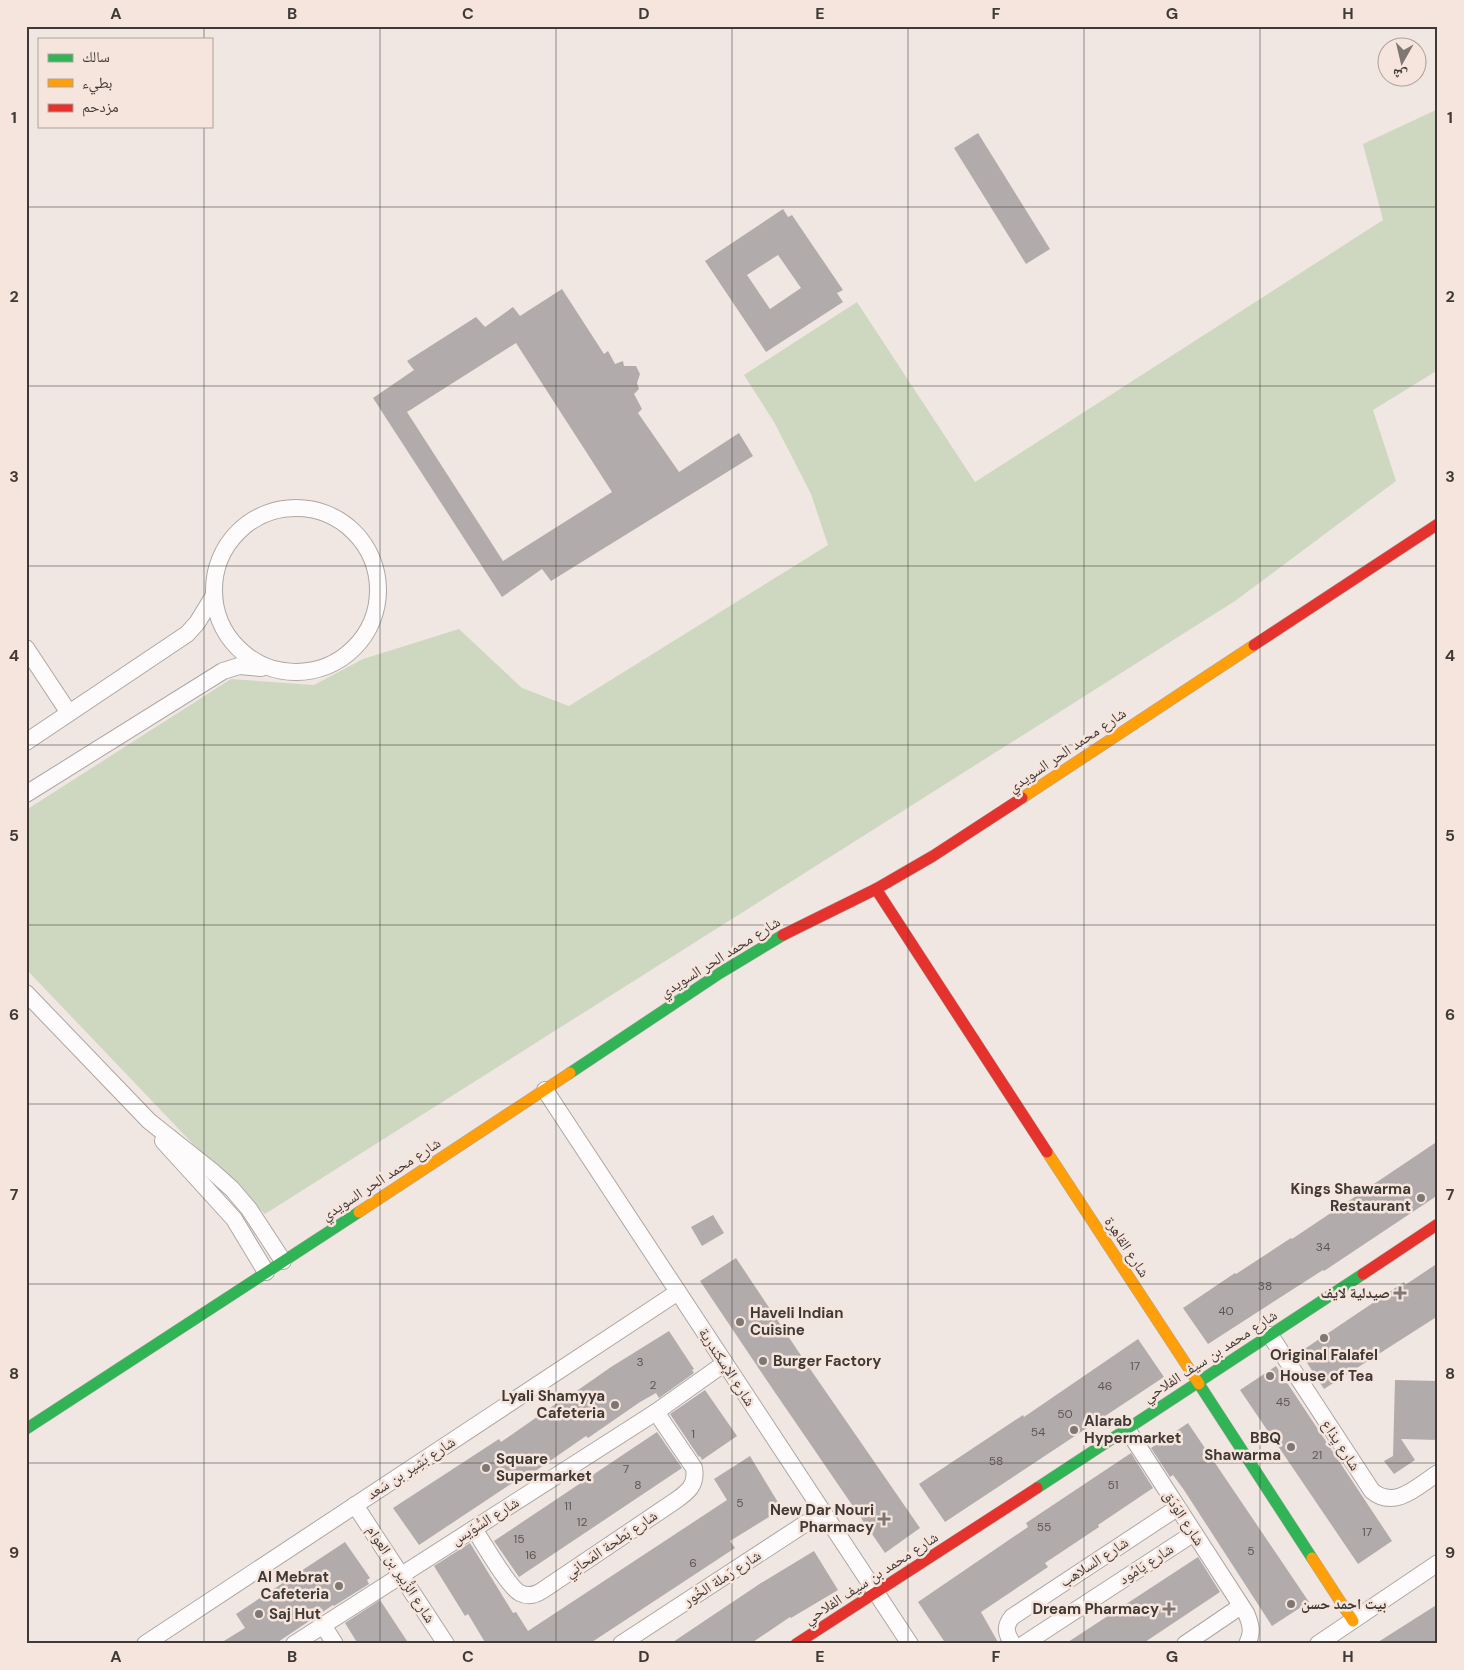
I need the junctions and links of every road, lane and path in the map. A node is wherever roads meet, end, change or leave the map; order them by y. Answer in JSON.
{"nodes":[{"id":1,"x":1438,"y":524,"type":"edge"},
{"id":2,"x":213,"y":597,"type":"junction"},
{"id":3,"x":26,"y":648,"type":"edge"},
{"id":4,"x":266,"y":668,"type":"junction"},
{"id":5,"x":69,"y":713,"type":"junction"},
{"id":6,"x":26,"y":742,"type":"edge"},
{"id":7,"x":26,"y":794,"type":"edge"},
{"id":8,"x":876,"y":889,"type":"junction"},
{"id":9,"x":26,"y":993,"type":"edge"},
{"id":10,"x":545,"y":1090,"type":"junction"},
{"id":11,"x":149,"y":1121,"type":"junction"},
{"id":12,"x":249,"y":1210,"type":"junction"},
{"id":13,"x":234,"y":1219,"type":"junction"},
{"id":14,"x":1438,"y":1224,"type":"edge"},
{"id":15,"x":284,"y":1260,"type":"junction"},
{"id":16,"x":266,"y":1272,"type":"junction"},
{"id":17,"x":678,"y":1292,"type":"junction"},
{"id":18,"x":1270,"y":1335,"type":"junction"},
{"id":19,"x":725,"y":1363,"type":"junction"},
{"id":20,"x":1197,"y":1382,"type":"junction"},
{"id":21,"x":656,"y":1412,"type":"junction"},
{"id":22,"x":26,"y":1429,"type":"edge"},
{"id":23,"x":1127,"y":1429,"type":"junction"},
{"id":24,"x":1438,"y":1473,"type":"edge"},
{"id":25,"x":355,"y":1505,"type":"junction"},
{"id":26,"x":1177,"y":1508,"type":"junction"},
{"id":27,"x":823,"y":1512,"type":"junction"},
{"id":28,"x":474,"y":1529,"type":"junction"},
{"id":29,"x":1194,"y":1534,"type":"junction"},
{"id":30,"x":1438,"y":1563,"type":"edge"},
{"id":31,"x":401,"y":1574,"type":"junction"},
{"id":32,"x":876,"y":1592,"type":"junction"},
{"id":33,"x":1243,"y":1610,"type":"junction"},
{"id":34,"x":1353,"y":1620,"type":"junction"},
{"id":35,"x":323,"y":1625,"type":"junction"},
{"id":36,"x":1016,"y":1643,"type":"edge"},
{"id":37,"x":145,"y":1644,"type":"edge"},
{"id":38,"x":294,"y":1644,"type":"edge"},
{"id":39,"x":335,"y":1644,"type":"edge"},
{"id":40,"x":446,"y":1644,"type":"edge"},
{"id":41,"x":621,"y":1644,"type":"edge"},
{"id":42,"x":796,"y":1644,"type":"edge"},
{"id":43,"x":910,"y":1644,"type":"edge"},
{"id":44,"x":1185,"y":1644,"type":"edge"},
{"id":45,"x":1247,"y":1644,"type":"edge"},
{"id":46,"x":1318,"y":1644,"type":"edge"}],
"edges":[{"from":1,"to":8,"type":"street","name":"شارع محمد الحر السويدي"},
{"from":2,"to":4,"type":"street"},
{"from":2,"to":4,"type":"street"},
{"from":2,"to":5,"type":"street"},
{"from":3,"to":5,"type":"street"},
{"from":4,"to":7,"type":"street"},
{"from":5,"to":6,"type":"street"},
{"from":8,"to":10,"type":"street","name":"شارع محمد الحر السويدي"},
{"from":8,"to":20,"type":"street","name":"شارع القاهِرة"},
{"from":9,"to":11,"type":"street"},
{"from":10,"to":15,"type":"street","name":"شارع محمد الحر السويدي"},
{"from":10,"to":17,"type":"street","name":"شارع الإسكندرية"},
{"from":11,"to":12,"type":"street"},
{"from":11,"to":13,"type":"street"},
{"from":12,"to":13,"type":"street"},
{"from":12,"to":15,"type":"street"},
{"from":13,"to":16,"type":"street"},
{"from":14,"to":18,"type":"street","name":"شارع محمد بن سيف الفلاحي"},
{"from":15,"to":16,"type":"street","name":"شارع محمد الحر السويدي"},
{"from":16,"to":22,"type":"street","name":"شارع محمد الحر السويدي"},
{"from":17,"to":19,"type":"street","name":"شارع الإسكندرية"},
{"from":17,"to":25,"type":"street","name":"شارع بَشِير بن سَعد"},
{"from":18,"to":20,"type":"street","name":"شارع محمد بن سيف الفلاحي"},
{"from":18,"to":24,"type":"street","name":"شارع يِذاع"},
{"from":19,"to":21,"type":"street","name":"شارع السُّوَيس"},
{"from":19,"to":27,"type":"street","name":"شارع الإسكندرية"},
{"from":20,"to":23,"type":"street","name":"شارع محمد بن سيف الفلاحي"},
{"from":20,"to":34,"type":"street","name":"شارع القاهِرة"},
{"from":21,"to":28,"type":"street","name":"شارع السُّوَيس"},
{"from":21,"to":28,"type":"street","name":"شارع بَطحة المَحانِي"},
{"from":23,"to":26,"type":"street","name":"شارع الوَدَق"},
{"from":23,"to":32,"type":"street","name":"شارع محمد بن سيف الفلاحي"},
{"from":25,"to":31,"type":"street","name":"شارع الزُّبير بن العوام"},
{"from":25,"to":37,"type":"street","name":"شارع بَشِير بن سَعد"},
{"from":26,"to":29,"type":"street","name":"شارع الوَدَق"},
{"from":26,"to":36,"type":"street","name":"شارع السلاهب"},
{"from":27,"to":32,"type":"street","name":"شارع الإسكندرية"},
{"from":27,"to":41,"type":"street","name":"شارع رَملة الخُور"},
{"from":28,"to":31,"type":"street","name":"شارع السُّوَيس"},
{"from":29,"to":33,"type":"street","name":"شارع الوَدَق"},
{"from":29,"to":36,"type":"street","name":"شارع يَامُود"},
{"from":30,"to":34,"type":"street"},
{"from":31,"to":35,"type":"street","name":"شارع السُّوَيس"},
{"from":31,"to":40,"type":"street","name":"شارع الزُّبير بن العوام"},
{"from":32,"to":42,"type":"street","name":"شارع محمد بن سيف الفلاحي"},
{"from":32,"to":43,"type":"street","name":"شارع الإسكندرية"},
{"from":33,"to":44,"type":"street"},
{"from":33,"to":45,"type":"street","name":"شارع الوَدَق"},
{"from":34,"to":46,"type":"street"},
{"from":35,"to":38,"type":"street","name":"شارع السُّوَيس"},
{"from":35,"to":39,"type":"street"}]}
